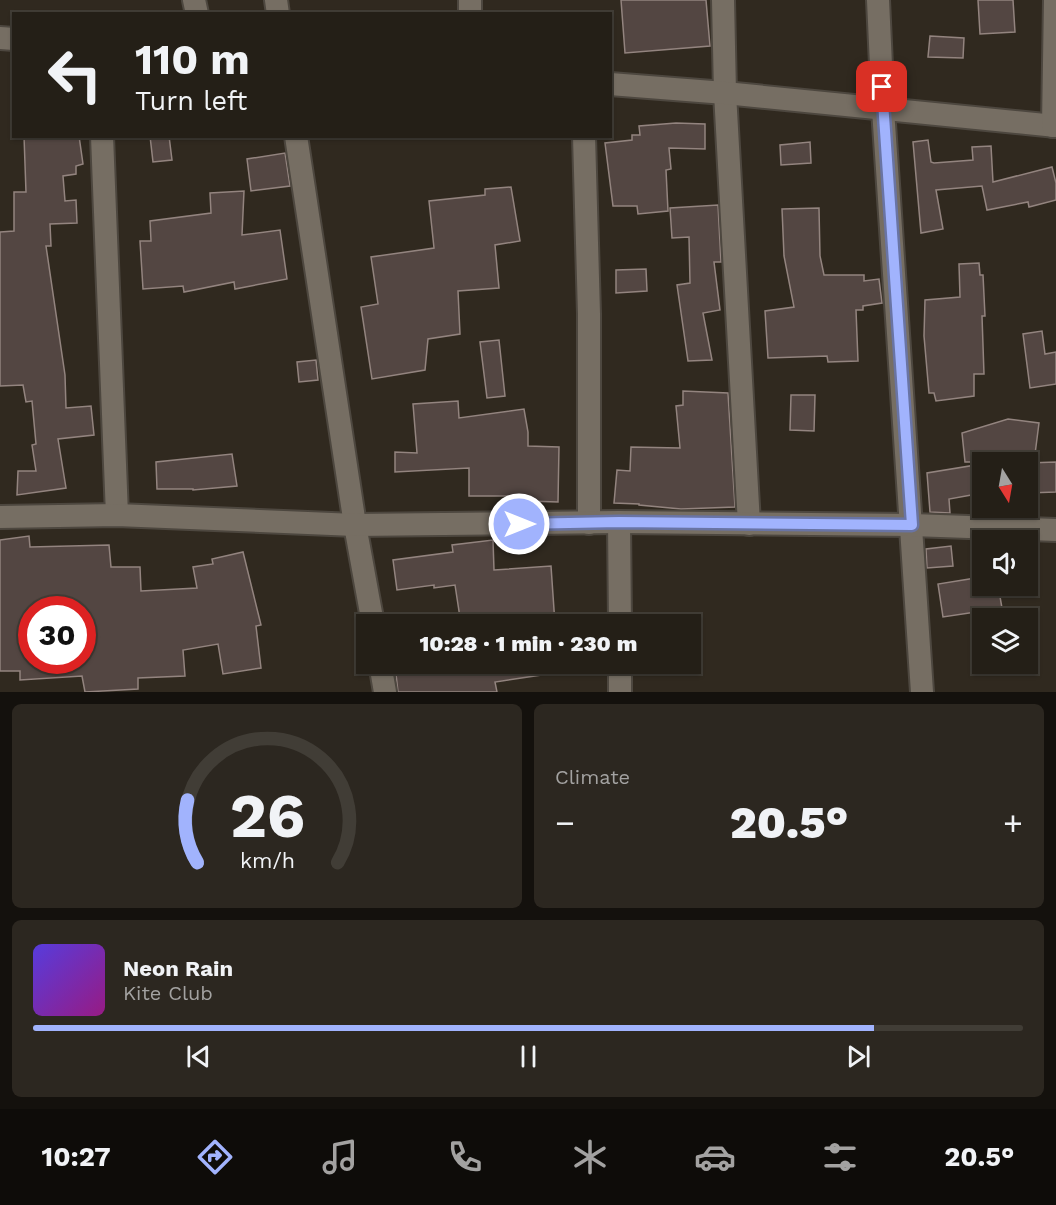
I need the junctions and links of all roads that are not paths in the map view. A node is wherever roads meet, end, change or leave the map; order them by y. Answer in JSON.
{"nodes":[{"id":1,"x":723,"y":0,"type":"edge"},
{"id":2,"x":878,"y":0,"type":"edge"},
{"id":3,"x":1055,"y":0,"type":"edge"},
{"id":4,"x":612,"y":84,"type":"edge"},
{"id":5,"x":725,"y":93,"type":"junction"},
{"id":6,"x":883,"y":109,"type":"junction"},
{"id":7,"x":1055,"y":126,"type":"edge"},
{"id":8,"x":102,"y":138,"type":"edge"},
{"id":9,"x":296,"y":138,"type":"edge"},
{"id":10,"x":584,"y":138,"type":"edge"},
{"id":11,"x":117,"y":515,"type":"junction"},
{"id":12,"x":0,"y":517,"type":"edge"},
{"id":13,"x":619,"y":522,"type":"junction"},
{"id":14,"x":589,"y":524,"type":"junction"},
{"id":15,"x":749,"y":524,"type":"junction"},
{"id":16,"x":355,"y":525,"type":"junction"},
{"id":17,"x":912,"y":525,"type":"junction"},
{"id":18,"x":1056,"y":530,"type":"edge"},
{"id":19,"x":371,"y":614,"type":"edge"},
{"id":20,"x":620,"y":614,"type":"edge"},
{"id":21,"x":382,"y":674,"type":"edge"},
{"id":22,"x":620,"y":674,"type":"edge"},
{"id":23,"x":385,"y":692,"type":"edge"},
{"id":24,"x":620,"y":692,"type":"edge"},
{"id":25,"x":922,"y":692,"type":"edge"}],
"edges":[{"from":1,"to":5,"type":"street"},
{"from":2,"to":6,"type":"street"},
{"from":3,"to":7,"type":"street"},
{"from":4,"to":5,"type":"street"},
{"from":5,"to":6,"type":"street"},
{"from":5,"to":15,"type":"street"},
{"from":6,"to":7,"type":"street"},
{"from":6,"to":17,"type":"street"},
{"from":8,"to":11,"type":"street"},
{"from":9,"to":16,"type":"street"},
{"from":10,"to":14,"type":"street"},
{"from":11,"to":12,"type":"street"},
{"from":11,"to":16,"type":"street"},
{"from":13,"to":14,"type":"street"},
{"from":13,"to":15,"type":"street"},
{"from":13,"to":20,"type":"street"},
{"from":14,"to":16,"type":"street"},
{"from":15,"to":17,"type":"street"},
{"from":16,"to":19,"type":"street"},
{"from":17,"to":18,"type":"street"},
{"from":17,"to":25,"type":"street"},
{"from":21,"to":23,"type":"street"},
{"from":22,"to":24,"type":"street"}]}
